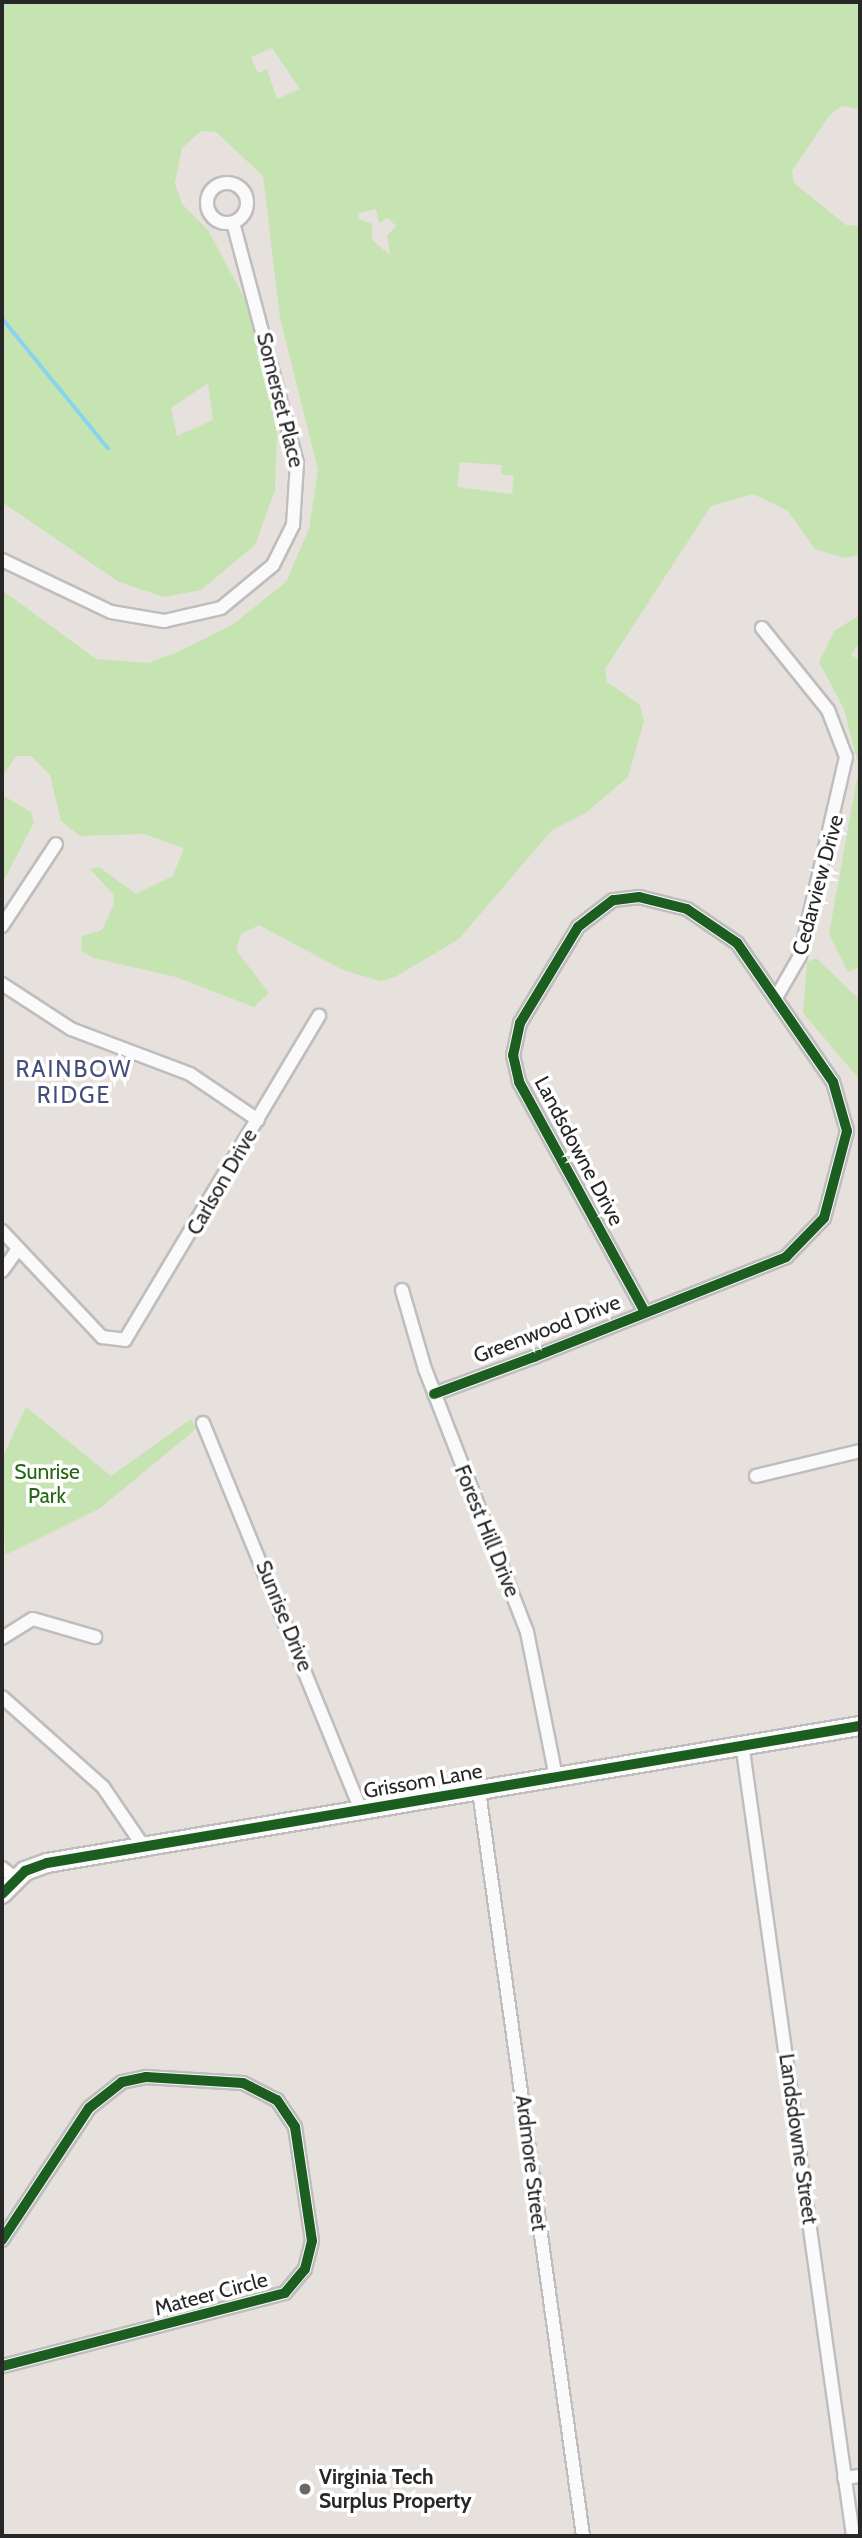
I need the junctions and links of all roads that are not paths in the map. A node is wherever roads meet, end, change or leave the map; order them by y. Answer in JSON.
{"nodes":[{"id":1,"x":234,"y":226,"type":"dead end"},
{"id":2,"x":2,"y":560,"type":"edge"},
{"id":3,"x":762,"y":628,"type":"dead end"},
{"id":4,"x":56,"y":844,"type":"dead end"},
{"id":5,"x":2,"y":926,"type":"edge"},
{"id":6,"x":2,"y":984,"type":"edge"},
{"id":7,"x":777,"y":996,"type":"junction"},
{"id":8,"x":319,"y":1016,"type":"dead end"},
{"id":9,"x":845,"y":1114,"type":"junction"},
{"id":10,"x":860,"y":1114,"type":"edge"},
{"id":11,"x":258,"y":1120,"type":"junction"},
{"id":12,"x":2,"y":1231,"type":"edge"},
{"id":13,"x":19,"y":1249,"type":"junction"},
{"id":14,"x":2,"y":1271,"type":"edge"},
{"id":15,"x":402,"y":1290,"type":"dead end"},
{"id":16,"x":645,"y":1312,"type":"junction"},
{"id":17,"x":434,"y":1394,"type":"junction"},
{"id":18,"x":203,"y":1423,"type":"dead end"},
{"id":19,"x":860,"y":1451,"type":"edge"},
{"id":20,"x":756,"y":1476,"type":"dead end"},
{"id":21,"x":95,"y":1637,"type":"dead end"},
{"id":22,"x":2,"y":1638,"type":"edge"},
{"id":23,"x":2,"y":1697,"type":"edge"},
{"id":24,"x":860,"y":1726,"type":"edge"},
{"id":25,"x":742,"y":1743,"type":"junction"},
{"id":26,"x":556,"y":1777,"type":"junction"},
{"id":27,"x":479,"y":1791,"type":"junction"},
{"id":28,"x":361,"y":1811,"type":"junction"},
{"id":29,"x":144,"y":1847,"type":"junction"},
{"id":30,"x":9,"y":1873,"type":"edge"},
{"id":31,"x":2,"y":1894,"type":"edge"},
{"id":32,"x":2,"y":2240,"type":"edge"},
{"id":33,"x":2,"y":2366,"type":"edge"},
{"id":34,"x":860,"y":2476,"type":"edge"},
{"id":35,"x":844,"y":2478,"type":"junction"},
{"id":36,"x":583,"y":2536,"type":"edge"},
{"id":37,"x":853,"y":2536,"type":"edge"}],
"edges":[{"from":1,"to":2,"type":"street","name":"Somerset Place"},
{"from":3,"to":7,"type":"street","name":"Cedarview Drive"},
{"from":4,"to":5,"type":"street"},
{"from":6,"to":11,"type":"street"},
{"from":7,"to":9,"type":"street","name":"Greenwood Drive"},
{"from":7,"to":16,"type":"street","name":"Landsdowne Drive"},
{"from":8,"to":11,"type":"street","name":"Carlson Drive"},
{"from":9,"to":10,"type":"street"},
{"from":9,"to":16,"type":"street","name":"Greenwood Drive"},
{"from":11,"to":13,"type":"street","name":"Carlson Drive"},
{"from":12,"to":13,"type":"street"},
{"from":13,"to":14,"type":"street"},
{"from":15,"to":17,"type":"street","name":"Forest Hill Drive"},
{"from":16,"to":17,"type":"street","name":"Greenwood Drive"},
{"from":17,"to":26,"type":"street","name":"Forest Hill Drive"},
{"from":18,"to":28,"type":"street","name":"Sunrise Drive"},
{"from":19,"to":20,"type":"street"},
{"from":21,"to":22,"type":"street"},
{"from":23,"to":29,"type":"street"},
{"from":24,"to":25,"type":"street","name":"Grissom Lane"},
{"from":25,"to":26,"type":"street","name":"Grissom Lane"},
{"from":25,"to":35,"type":"street","name":"Landsdowne Street"},
{"from":26,"to":27,"type":"street","name":"Grissom Lane"},
{"from":27,"to":28,"type":"street","name":"Grissom Lane"},
{"from":27,"to":36,"type":"street","name":"Ardmore Street"},
{"from":28,"to":29,"type":"street","name":"Grissom Lane"},
{"from":29,"to":30,"type":"street","name":"Grissom Lane"},
{"from":30,"to":31,"type":"street","name":"Grissom Lane"},
{"from":32,"to":33,"type":"street","name":"Mateer Circle"},
{"from":34,"to":35,"type":"street"},
{"from":35,"to":37,"type":"street","name":"Landsdowne Street"}]}
